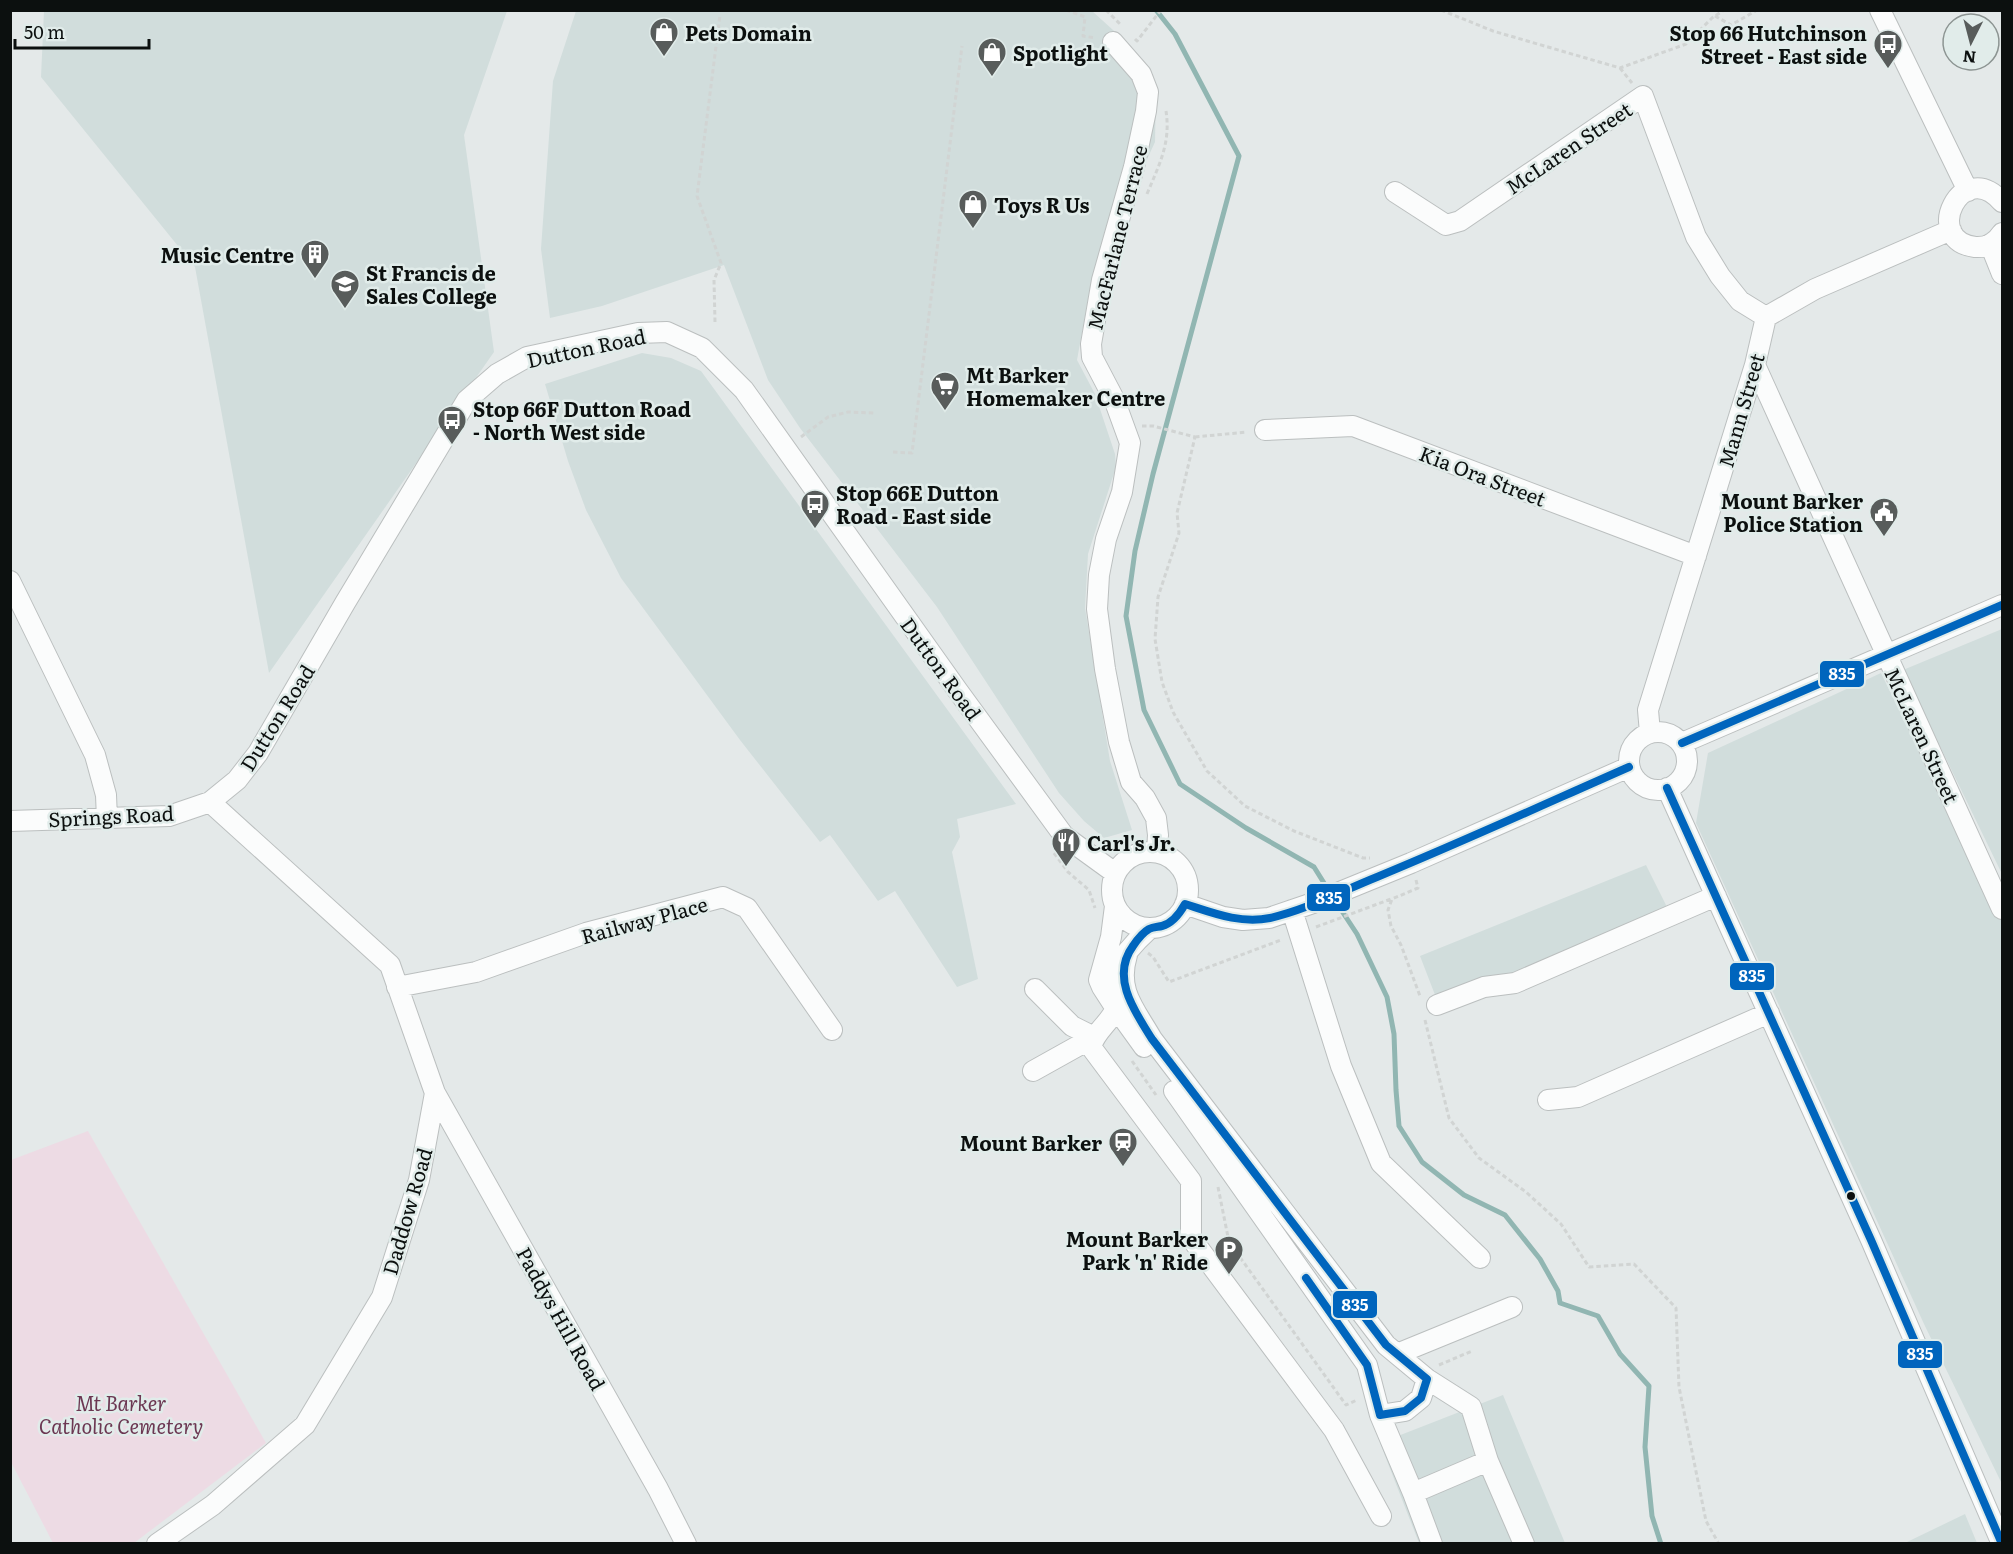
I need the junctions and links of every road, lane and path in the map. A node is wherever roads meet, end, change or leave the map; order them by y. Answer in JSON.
{"nodes":[{"id":1,"x":1065,"y":10,"type":"edge"},
{"id":2,"x":1106,"y":10,"type":"edge"},
{"id":3,"x":1161,"y":10,"type":"edge"},
{"id":4,"x":1441,"y":10,"type":"edge"},
{"id":5,"x":1724,"y":10,"type":"edge"},
{"id":6,"x":1757,"y":10,"type":"edge"},
{"id":7,"x":1880,"y":10,"type":"edge"},
{"id":8,"x":720,"y":15,"type":"dead end"},
{"id":9,"x":1715,"y":16,"type":"junction"},
{"id":10,"x":1121,"y":33,"type":"junction"},
{"id":11,"x":1137,"y":41,"type":"junction"},
{"id":12,"x":962,"y":46,"type":"dead end"},
{"id":13,"x":1143,"y":49,"type":"dead end"},
{"id":14,"x":1165,"y":104,"type":"dead end"},
{"id":15,"x":1968,"y":191,"type":"junction"},
{"id":16,"x":1395,"y":192,"type":"dead end"},
{"id":17,"x":1144,"y":202,"type":"dead end"},
{"id":18,"x":2002,"y":202,"type":"edge"},
{"id":19,"x":1951,"y":230,"type":"junction"},
{"id":20,"x":1996,"y":239,"type":"edge"},
{"id":21,"x":2002,"y":274,"type":"edge"},
{"id":22,"x":1766,"y":317,"type":"junction"},
{"id":23,"x":715,"y":322,"type":"dead end"},
{"id":24,"x":1755,"y":365,"type":"junction"},
{"id":25,"x":874,"y":413,"type":"dead end"},
{"id":26,"x":1140,"y":426,"type":"dead end"},
{"id":27,"x":1265,"y":430,"type":"joint"},
{"id":28,"x":801,"y":437,"type":"dead end"},
{"id":29,"x":1195,"y":437,"type":"junction"},
{"id":30,"x":893,"y":452,"type":"dead end"},
{"id":31,"x":1696,"y":556,"type":"junction"},
{"id":32,"x":10,"y":581,"type":"edge"},
{"id":33,"x":2002,"y":605,"type":"edge"},
{"id":34,"x":1886,"y":655,"type":"junction"},
{"id":35,"x":1650,"y":733,"type":"junction"},
{"id":36,"x":1682,"y":743,"type":"junction"},
{"id":37,"x":1629,"y":767,"type":"junction"},
{"id":38,"x":1667,"y":789,"type":"junction"},
{"id":39,"x":210,"y":802,"type":"junction"},
{"id":40,"x":107,"y":819,"type":"junction"},
{"id":41,"x":10,"y":821,"type":"edge"},
{"id":42,"x":1157,"y":852,"type":"junction"},
{"id":43,"x":1378,"y":858,"type":"dead end"},
{"id":44,"x":1411,"y":863,"type":"junction"},
{"id":45,"x":1115,"y":873,"type":"junction"},
{"id":46,"x":1716,"y":896,"type":"junction"},
{"id":47,"x":1392,"y":899,"type":"junction"},
{"id":48,"x":1185,"y":904,"type":"junction"},
{"id":49,"x":1115,"y":906,"type":"junction"},
{"id":50,"x":2002,"y":909,"type":"edge"},
{"id":51,"x":1292,"y":910,"type":"junction"},
{"id":52,"x":1333,"y":921,"type":"dead end"},
{"id":53,"x":1150,"y":928,"type":"junction"},
{"id":54,"x":1127,"y":955,"type":"junction"},
{"id":55,"x":397,"y":987,"type":"junction"},
{"id":56,"x":1035,"y":989,"type":"dead end"},
{"id":57,"x":1427,"y":1006,"type":"junction"},
{"id":58,"x":1116,"y":1008,"type":"junction"},
{"id":59,"x":1769,"y":1013,"type":"junction"},
{"id":60,"x":822,"y":1016,"type":"dead end"},
{"id":61,"x":1094,"y":1037,"type":"junction"},
{"id":62,"x":1132,"y":1061,"type":"dead end"},
{"id":63,"x":1033,"y":1071,"type":"dead end"},
{"id":64,"x":435,"y":1093,"type":"junction"},
{"id":65,"x":1158,"y":1097,"type":"dead end"},
{"id":66,"x":1548,"y":1100,"type":"dead end"},
{"id":67,"x":1224,"y":1189,"type":"dead end"},
{"id":68,"x":1480,"y":1258,"type":"dead end"},
{"id":69,"x":1512,"y":1307,"type":"dead end"},
{"id":70,"x":1472,"y":1351,"type":"dead end"},
{"id":71,"x":1397,"y":1354,"type":"junction"},
{"id":72,"x":1431,"y":1373,"type":"junction"},
{"id":73,"x":1361,"y":1398,"type":"dead end"},
{"id":74,"x":1380,"y":1415,"type":"junction"},
{"id":75,"x":1488,"y":1461,"type":"junction"},
{"id":76,"x":1413,"y":1493,"type":"junction"},
{"id":77,"x":1381,"y":1516,"type":"dead end"},
{"id":78,"x":157,"y":1544,"type":"edge"},
{"id":79,"x":687,"y":1544,"type":"edge"},
{"id":80,"x":1432,"y":1544,"type":"edge"},
{"id":81,"x":1524,"y":1544,"type":"edge"},
{"id":82,"x":1719,"y":1544,"type":"edge"},
{"id":83,"x":2002,"y":1544,"type":"edge"}],
"edges":[{"from":1,"to":10,"type":"path"},
{"from":2,"to":10,"type":"path"},
{"from":3,"to":11,"type":"path"},
{"from":4,"to":9,"type":"path"},
{"from":5,"to":9,"type":"path"},
{"from":6,"to":9,"type":"path"},
{"from":7,"to":15,"type":"street"},
{"from":8,"to":23,"type":"path"},
{"from":10,"to":11,"type":"path"},
{"from":10,"to":42,"type":"street","name":"MacFarlane Terrace"},
{"from":11,"to":13,"type":"path"},
{"from":12,"to":30,"type":"path"},
{"from":14,"to":17,"type":"path"},
{"from":15,"to":18,"type":"street"},
{"from":15,"to":19,"type":"street"},
{"from":16,"to":22,"type":"street","name":"McLaren Street"},
{"from":19,"to":20,"type":"street"},
{"from":19,"to":22,"type":"street"},
{"from":20,"to":21,"type":"street"},
{"from":22,"to":24,"type":"street","name":"Mann Street"},
{"from":24,"to":31,"type":"street","name":"Mann Street"},
{"from":24,"to":34,"type":"street","name":"McLaren Street"},
{"from":25,"to":28,"type":"path"},
{"from":26,"to":29,"type":"path"},
{"from":27,"to":29,"type":"path"},
{"from":27,"to":31,"type":"street","name":"Kia Ora Street"},
{"from":29,"to":43,"type":"path"},
{"from":31,"to":35,"type":"street","name":"Mann Street"},
{"from":32,"to":40,"type":"street"},
{"from":33,"to":34,"type":"street"},
{"from":34,"to":36,"type":"street"},
{"from":34,"to":50,"type":"street","name":"McLaren Street"},
{"from":35,"to":36,"type":"street"},
{"from":35,"to":37,"type":"street"},
{"from":36,"to":38,"type":"street"},
{"from":37,"to":38,"type":"street"},
{"from":37,"to":44,"type":"street"},
{"from":38,"to":46,"type":"street"},
{"from":39,"to":40,"type":"street","name":"Springs Road"},
{"from":39,"to":45,"type":"street","name":"Dutton Road"},
{"from":39,"to":55,"type":"street"},
{"from":40,"to":41,"type":"street","name":"Springs Road"},
{"from":42,"to":45,"type":"street"},
{"from":42,"to":48,"type":"street"},
{"from":44,"to":47,"type":"path"},
{"from":44,"to":51,"type":"street"},
{"from":45,"to":49,"type":"street"},
{"from":46,"to":57,"type":"street"},
{"from":46,"to":59,"type":"street"},
{"from":47,"to":52,"type":"path"},
{"from":47,"to":57,"type":"path"},
{"from":48,"to":51,"type":"street"},
{"from":48,"to":53,"type":"street"},
{"from":49,"to":53,"type":"street"},
{"from":49,"to":58,"type":"street"},
{"from":51,"to":68,"type":"street"},
{"from":53,"to":54,"type":"street"},
{"from":54,"to":58,"type":"street"},
{"from":54,"to":71,"type":"street"},
{"from":55,"to":60,"type":"street","name":"Railway Place"},
{"from":55,"to":64,"type":"street"},
{"from":56,"to":61,"type":"street"},
{"from":57,"to":82,"type":"path"},
{"from":58,"to":61,"type":"street"},
{"from":58,"to":74,"type":"street"},
{"from":59,"to":66,"type":"street"},
{"from":59,"to":83,"type":"street"},
{"from":61,"to":63,"type":"street"},
{"from":61,"to":77,"type":"street"},
{"from":62,"to":65,"type":"path"},
{"from":64,"to":78,"type":"street","name":"Daddow Road"},
{"from":64,"to":79,"type":"street","name":"Paddys Hill Road"},
{"from":67,"to":73,"type":"path"},
{"from":69,"to":71,"type":"street"},
{"from":70,"to":72,"type":"path"},
{"from":71,"to":72,"type":"street"},
{"from":72,"to":74,"type":"street"},
{"from":72,"to":75,"type":"street"},
{"from":74,"to":76,"type":"street"},
{"from":75,"to":76,"type":"street"},
{"from":75,"to":81,"type":"street"},
{"from":76,"to":80,"type":"street"}]}
